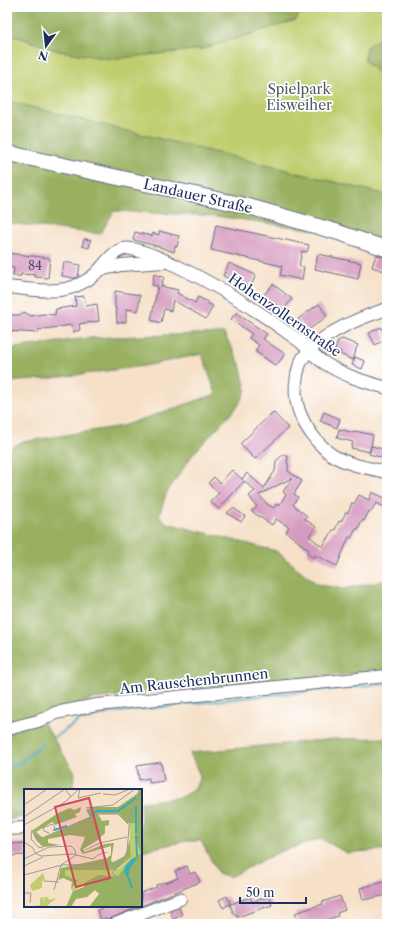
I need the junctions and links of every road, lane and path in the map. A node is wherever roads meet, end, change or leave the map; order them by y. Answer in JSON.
{"nodes":[{"id":1,"x":7,"y":153,"type":"edge"},
{"id":2,"x":387,"y":249,"type":"edge"},
{"id":3,"x":7,"y":287,"type":"edge"},
{"id":4,"x":387,"y":310,"type":"edge"},
{"id":5,"x":310,"y":350,"type":"junction"},
{"id":6,"x":387,"y":388,"type":"edge"},
{"id":7,"x":387,"y":472,"type":"edge"},
{"id":8,"x":387,"y":676,"type":"edge"},
{"id":9,"x":7,"y":729,"type":"edge"},
{"id":10,"x":24,"y":828,"type":"edge"},
{"id":11,"x":7,"y":829,"type":"edge"},
{"id":12,"x":180,"y":899,"type":"dead end"},
{"id":13,"x":115,"y":924,"type":"edge"}],
"edges":[{"from":1,"to":2,"type":"main road","name":"Landauer Straße"},
{"from":3,"to":5,"type":"street","name":"Hohenzollernstraße"},
{"from":4,"to":5,"type":"street"},
{"from":5,"to":6,"type":"street","name":"Hohenzollernstraße"},
{"from":5,"to":7,"type":"street"},
{"from":8,"to":9,"type":"street","name":"Am Rauschenbrunnen"},
{"from":10,"to":11,"type":"street"},
{"from":12,"to":13,"type":"street"}]}
